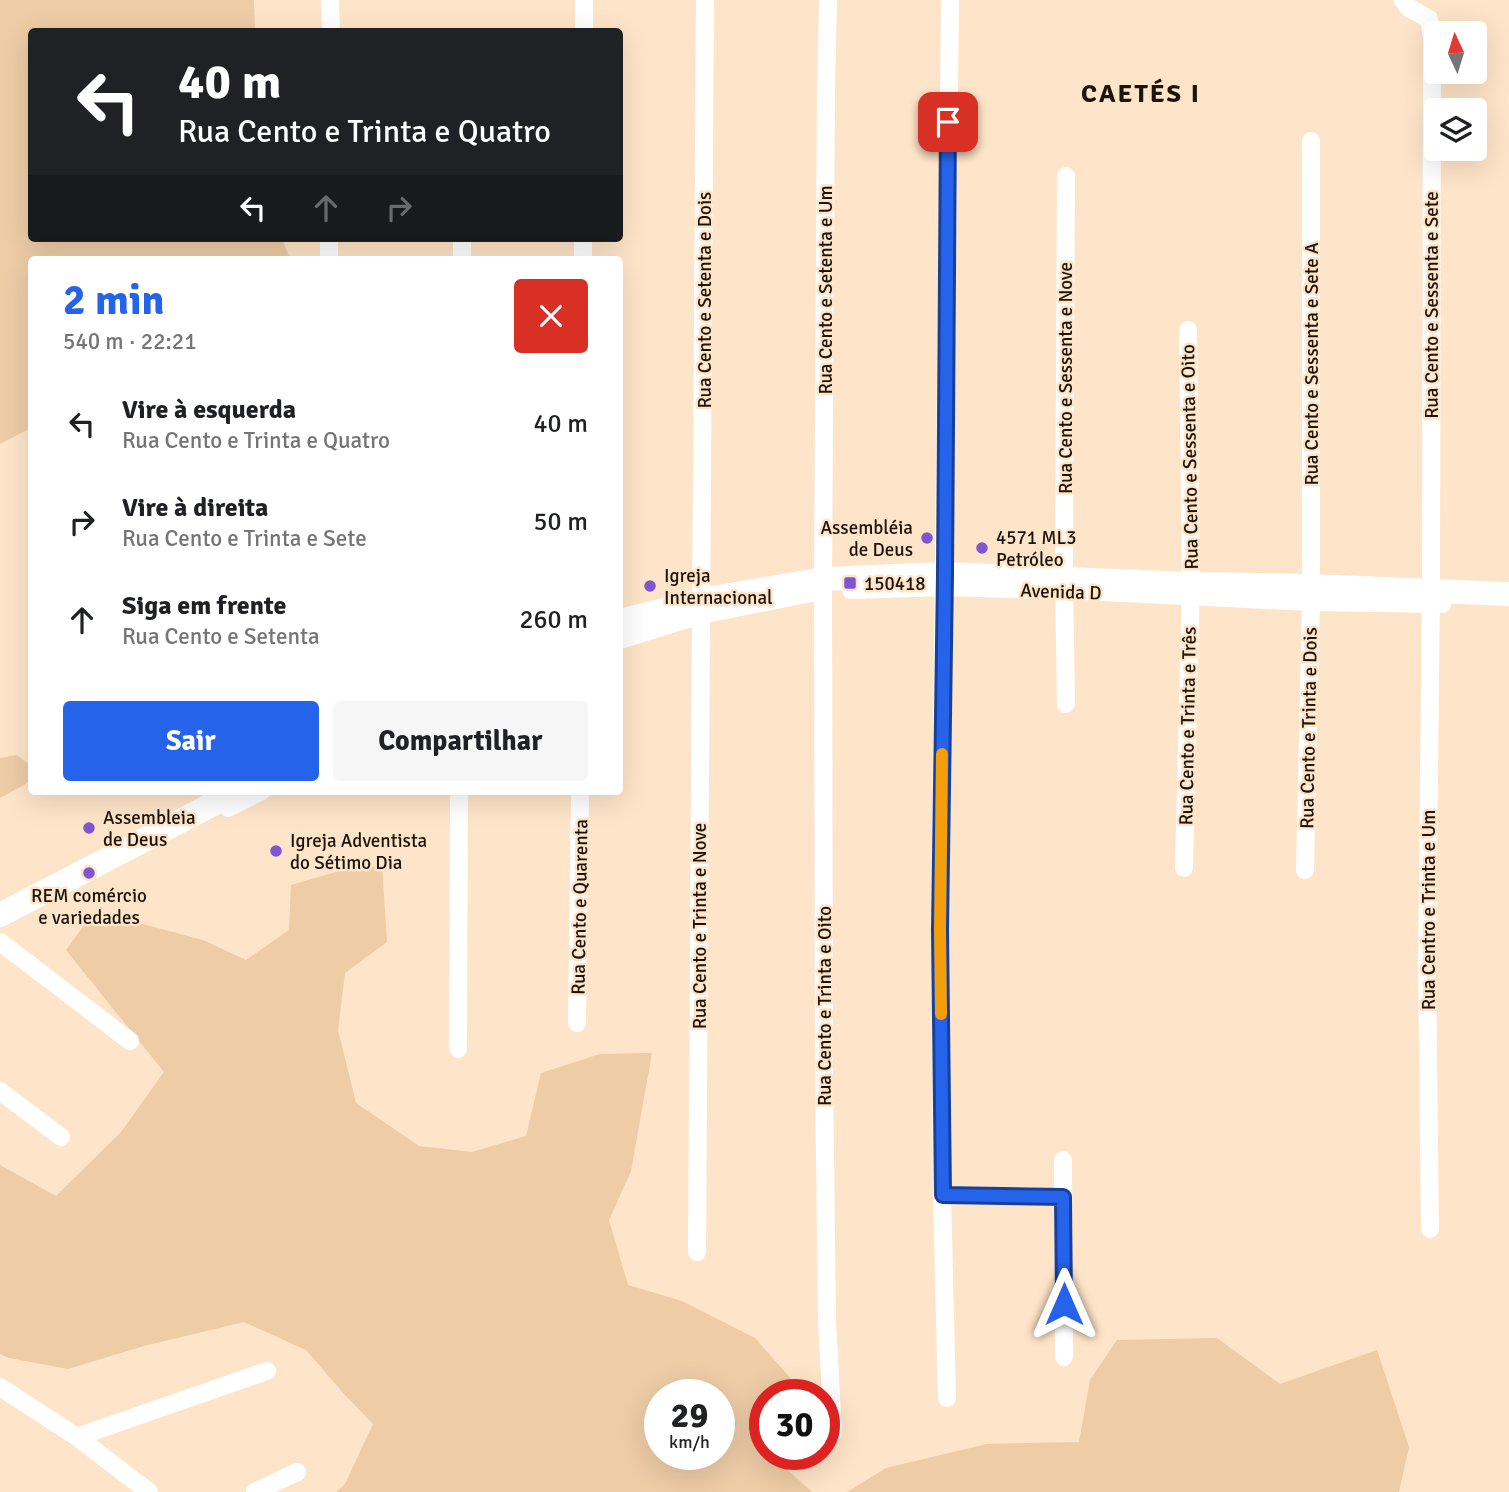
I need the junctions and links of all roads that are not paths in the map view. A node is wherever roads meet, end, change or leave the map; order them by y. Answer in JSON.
{"nodes":[{"id":1,"x":330,"y":0,"type":"edge"},
{"id":2,"x":584,"y":0,"type":"edge"},
{"id":3,"x":705,"y":0,"type":"edge"},
{"id":4,"x":828,"y":0,"type":"edge"},
{"id":5,"x":950,"y":0,"type":"edge"},
{"id":6,"x":1403,"y":0,"type":"edge"},
{"id":7,"x":331,"y":28,"type":"edge"},
{"id":8,"x":584,"y":28,"type":"edge"},
{"id":9,"x":1311,"y":141,"type":"dead end"},
{"id":10,"x":1066,"y":176,"type":"dead end"},
{"id":11,"x":1188,"y":330,"type":"dead end"},
{"id":12,"x":945,"y":581,"type":"junction"},
{"id":13,"x":823,"y":585,"type":"junction"},
{"id":14,"x":1064,"y":585,"type":"junction"},
{"id":15,"x":1190,"y":591,"type":"junction"},
{"id":16,"x":1311,"y":594,"type":"junction"},
{"id":17,"x":1509,"y":594,"type":"edge"},
{"id":18,"x":1431,"y":597,"type":"junction"},
{"id":19,"x":1509,"y":606,"type":"edge"},
{"id":20,"x":702,"y":607,"type":"junction"},
{"id":21,"x":623,"y":620,"type":"edge"},
{"id":22,"x":623,"y":639,"type":"edge"},
{"id":23,"x":1066,"y":704,"type":"dead end"},
{"id":24,"x":230,"y":795,"type":"edge"},
{"id":25,"x":247,"y":795,"type":"edge"},
{"id":26,"x":459,"y":795,"type":"edge"},
{"id":27,"x":580,"y":795,"type":"edge"},
{"id":28,"x":204,"y":807,"type":"edge"},
{"id":29,"x":1184,"y":868,"type":"dead end"},
{"id":30,"x":1305,"y":870,"type":"dead end"},
{"id":31,"x":0,"y":915,"type":"edge"},
{"id":32,"x":0,"y":942,"type":"edge"},
{"id":33,"x":578,"y":1023,"type":"dead end"},
{"id":34,"x":130,"y":1041,"type":"dead end"},
{"id":35,"x":458,"y":1049,"type":"dead end"},
{"id":36,"x":0,"y":1091,"type":"edge"},
{"id":37,"x":61,"y":1137,"type":"dead end"},
{"id":38,"x":1063,"y":1160,"type":"dead end"},
{"id":39,"x":943,"y":1195,"type":"junction"},
{"id":40,"x":1063,"y":1197,"type":"junction"},
{"id":41,"x":1430,"y":1229,"type":"dead end"},
{"id":42,"x":697,"y":1252,"type":"dead end"},
{"id":43,"x":1064,"y":1357,"type":"dead end"},
{"id":44,"x":267,"y":1371,"type":"dead end"},
{"id":45,"x":830,"y":1379,"type":"edge"},
{"id":46,"x":0,"y":1387,"type":"edge"},
{"id":47,"x":947,"y":1398,"type":"dead end"},
{"id":48,"x":77,"y":1437,"type":"junction"},
{"id":49,"x":297,"y":1472,"type":"dead end"},
{"id":50,"x":149,"y":1492,"type":"edge"},
{"id":51,"x":255,"y":1492,"type":"edge"}],
"edges":[{"from":1,"to":7,"type":"street"},
{"from":2,"to":8,"type":"street"},
{"from":3,"to":20,"type":"street","name":"Rua Cento e Setenta e Dois"},
{"from":4,"to":13,"type":"street","name":"Rua Cento e Setenta e Um"},
{"from":5,"to":12,"type":"street"},
{"from":6,"to":18,"type":"street","name":"Rua Cento e Sessenta e Sete"},
{"from":9,"to":16,"type":"street","name":"Rua Cento e Sessenta e Sete A"},
{"from":10,"to":14,"type":"street","name":"Rua Cento e Sessenta e Nove"},
{"from":11,"to":15,"type":"street","name":"Rua Cento e Sessenta e Oito"},
{"from":12,"to":13,"type":"street","name":"Avenida D"},
{"from":12,"to":14,"type":"street","name":"Avenida D"},
{"from":12,"to":39,"type":"street"},
{"from":13,"to":20,"type":"street","name":"Avenida D"},
{"from":13,"to":45,"type":"street","name":"Rua Cento e Trinta e Oito"},
{"from":14,"to":15,"type":"street","name":"Avenida D"},
{"from":14,"to":23,"type":"street","name":"Rua Cento e Sessenta e Nove"},
{"from":15,"to":16,"type":"street","name":"Avenida D"},
{"from":15,"to":29,"type":"street","name":"Rua Cento e Trinta e Três"},
{"from":16,"to":18,"type":"street","name":"Avenida D"},
{"from":16,"to":30,"type":"street","name":"Rua Cento e Trinta e Dois"},
{"from":17,"to":18,"type":"street","name":"Avenida D"},
{"from":18,"to":19,"type":"street","name":"Avenida D"},
{"from":18,"to":41,"type":"street","name":"Rua Centro e Trinta e Um"},
{"from":20,"to":21,"type":"street","name":"Avenida D"},
{"from":20,"to":22,"type":"street","name":"Avenida D"},
{"from":20,"to":42,"type":"street","name":"Rua Cento e Trinta e Nove"},
{"from":24,"to":28,"type":"street"},
{"from":25,"to":28,"type":"street"},
{"from":26,"to":35,"type":"street"},
{"from":27,"to":33,"type":"street","name":"Rua Cento e Quarenta"},
{"from":28,"to":31,"type":"street"},
{"from":32,"to":34,"type":"street"},
{"from":36,"to":37,"type":"street"},
{"from":38,"to":40,"type":"street"},
{"from":39,"to":40,"type":"street"},
{"from":39,"to":47,"type":"street"},
{"from":40,"to":43,"type":"street"},
{"from":44,"to":48,"type":"street"},
{"from":46,"to":48,"type":"street"},
{"from":48,"to":50,"type":"street"},
{"from":49,"to":51,"type":"street"}]}
